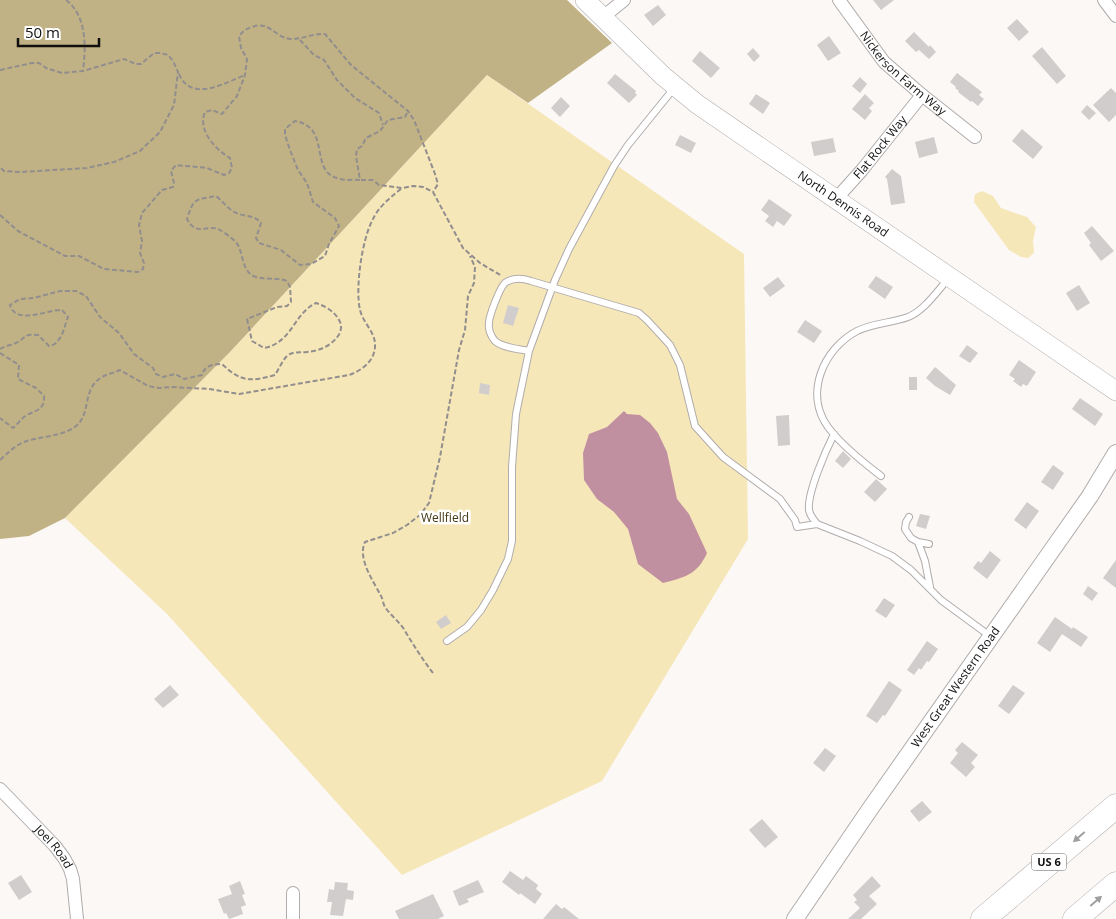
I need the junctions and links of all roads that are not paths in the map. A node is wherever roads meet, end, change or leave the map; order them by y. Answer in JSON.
{"nodes":[{"id":1,"x":585,"y":0,"type":"edge"},
{"id":2,"x":624,"y":0,"type":"edge"},
{"id":3,"x":839,"y":0,"type":"edge"},
{"id":4,"x":1104,"y":0,"type":"edge"},
{"id":5,"x":1116,"y":16,"type":"edge"},
{"id":6,"x":603,"y":17,"type":"junction"},
{"id":7,"x":675,"y":87,"type":"junction"},
{"id":8,"x":922,"y":95,"type":"junction"},
{"id":9,"x":975,"y":137,"type":"dead end"},
{"id":10,"x":836,"y":199,"type":"junction"},
{"id":11,"x":950,"y":278,"type":"junction"},
{"id":12,"x":552,"y":287,"type":"junction"},
{"id":13,"x":529,"y":351,"type":"junction"},
{"id":14,"x":1116,"y":391,"type":"edge"},
{"id":15,"x":834,"y":434,"type":"junction"},
{"id":16,"x":1116,"y":453,"type":"edge"},
{"id":17,"x":881,"y":476,"type":"dead end"},
{"id":18,"x":909,"y":517,"type":"dead end"},
{"id":19,"x":817,"y":524,"type":"junction"},
{"id":20,"x":918,"y":542,"type":"junction"},
{"id":21,"x":929,"y":544,"type":"dead end"},
{"id":22,"x":931,"y":588,"type":"junction"},
{"id":23,"x":991,"y":636,"type":"junction"},
{"id":24,"x":446,"y":641,"type":"dead end"},
{"id":25,"x":0,"y":790,"type":"edge"},
{"id":26,"x":1116,"y":806,"type":"edge"},
{"id":27,"x":1116,"y":884,"type":"edge"},
{"id":28,"x":293,"y":892,"type":"dead end"},
{"id":29,"x":76,"y":919,"type":"edge"},
{"id":30,"x":293,"y":919,"type":"edge"},
{"id":31,"x":795,"y":919,"type":"edge"},
{"id":32,"x":983,"y":919,"type":"edge"},
{"id":33,"x":1075,"y":919,"type":"edge"}],
"edges":[{"from":1,"to":6,"type":"main road","name":"North Dennis Road"},
{"from":2,"to":6,"type":"street"},
{"from":3,"to":8,"type":"street","name":"Nickerson Farm Way"},
{"from":4,"to":5,"type":"street"},
{"from":6,"to":7,"type":"main road","name":"North Dennis Road"},
{"from":7,"to":10,"type":"main road","name":"North Dennis Road"},
{"from":7,"to":12,"type":"lane"},
{"from":8,"to":9,"type":"street","name":"Nickerson Farm Way"},
{"from":8,"to":10,"type":"street","name":"Flat Rock Way"},
{"from":10,"to":11,"type":"main road","name":"North Dennis Road"},
{"from":11,"to":14,"type":"main road","name":"North Dennis Road"},
{"from":11,"to":15,"type":"lane"},
{"from":12,"to":13,"type":"lane"},
{"from":12,"to":13,"type":"lane"},
{"from":12,"to":19,"type":"lane"},
{"from":13,"to":24,"type":"lane"},
{"from":15,"to":17,"type":"lane"},
{"from":15,"to":19,"type":"lane"},
{"from":16,"to":23,"type":"street","name":"West Great Western Road"},
{"from":18,"to":20,"type":"lane"},
{"from":19,"to":22,"type":"lane"},
{"from":20,"to":21,"type":"lane"},
{"from":20,"to":22,"type":"lane"},
{"from":22,"to":23,"type":"lane"},
{"from":23,"to":31,"type":"street","name":"West Great Western Road"},
{"from":25,"to":29,"type":"street","name":"Joel Road"},
{"from":26,"to":32,"type":"highway","number":"US 6","one_way":true},
{"from":33,"to":27,"type":"highway","one_way":true},
{"from":28,"to":30,"type":"street"}]}
